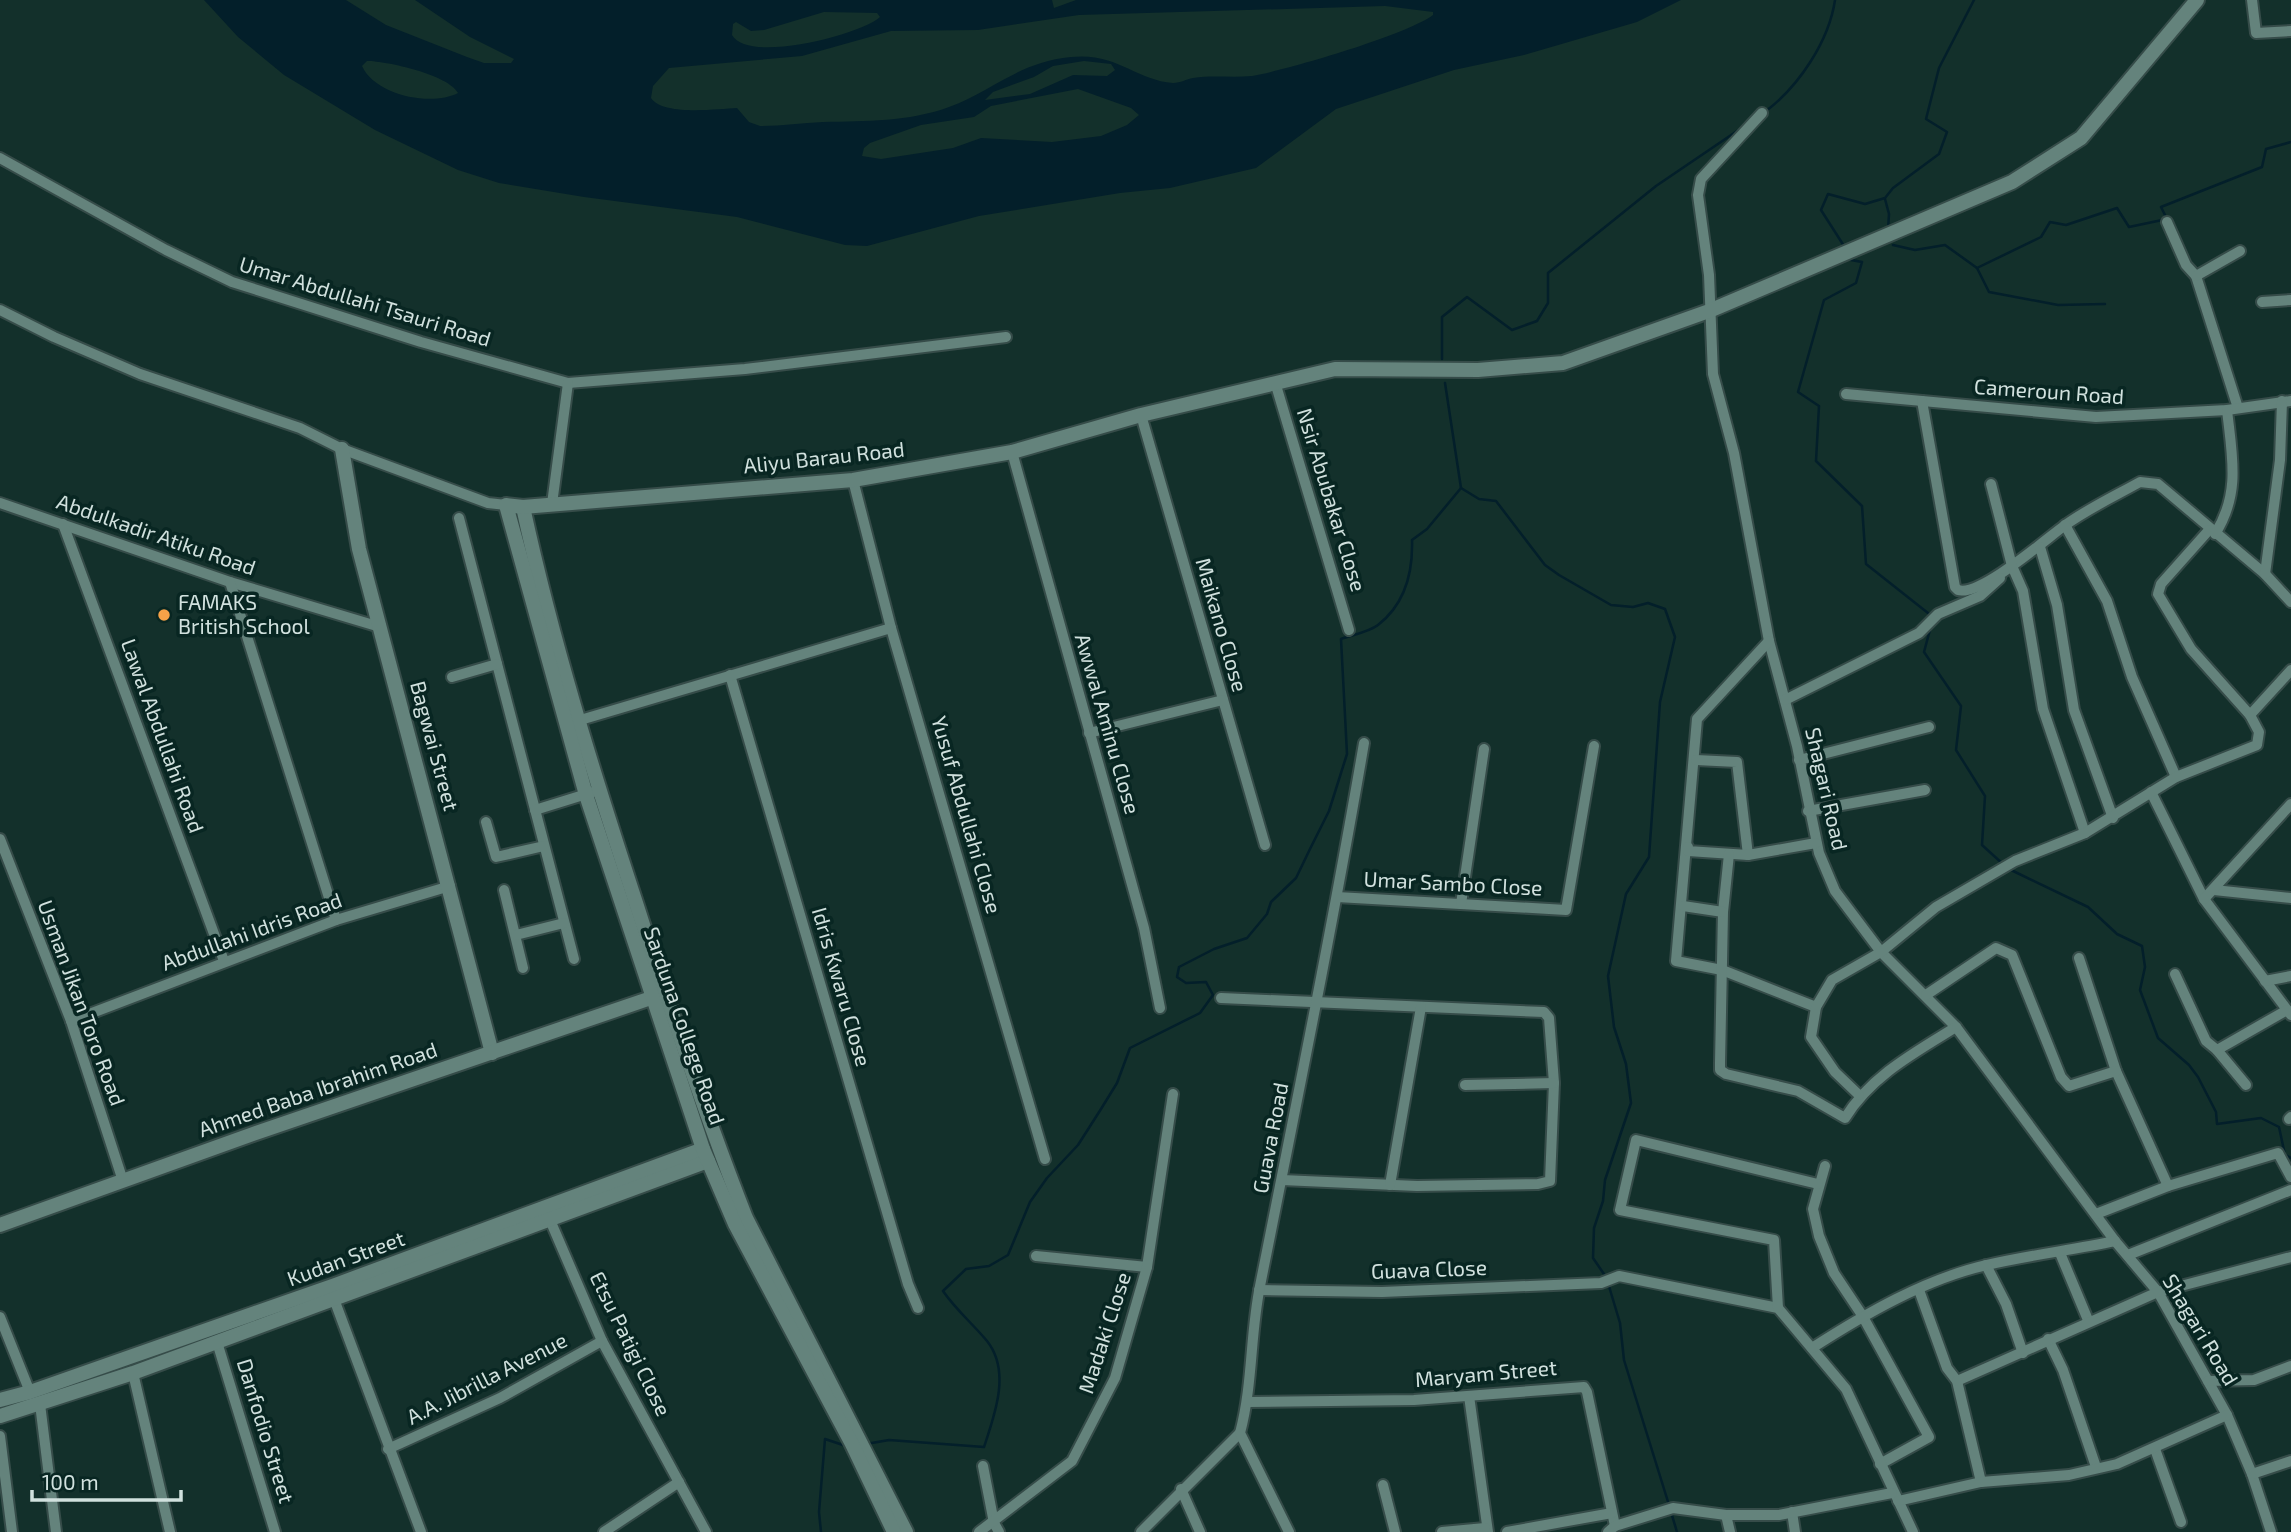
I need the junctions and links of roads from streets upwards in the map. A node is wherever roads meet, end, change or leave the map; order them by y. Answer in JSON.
{"nodes":[{"id":1,"x":2197,"y":0,"type":"edge"},
{"id":2,"x":2252,"y":0,"type":"edge"},
{"id":3,"x":2291,"y":31,"type":"edge"},
{"id":4,"x":1762,"y":113,"type":"dead end"},
{"id":5,"x":0,"y":158,"type":"edge"},
{"id":6,"x":2168,"y":222,"type":"dead end"},
{"id":7,"x":2240,"y":251,"type":"dead end"},
{"id":8,"x":2196,"y":276,"type":"junction"},
{"id":9,"x":2291,"y":300,"type":"edge"},
{"id":10,"x":2262,"y":302,"type":"dead end"},
{"id":11,"x":0,"y":310,"type":"edge"},
{"id":12,"x":1709,"y":311,"type":"junction"},
{"id":13,"x":1006,"y":337,"type":"dead end"},
{"id":14,"x":1275,"y":382,"type":"junction"},
{"id":15,"x":568,"y":383,"type":"junction"},
{"id":16,"x":1846,"y":394,"type":"dead end"},
{"id":17,"x":1922,"y":401,"type":"junction"},
{"id":18,"x":2286,"y":401,"type":"edge"},
{"id":19,"x":2232,"y":409,"type":"junction"},
{"id":20,"x":1141,"y":415,"type":"junction"},
{"id":21,"x":342,"y":449,"type":"junction"},
{"id":22,"x":1012,"y":452,"type":"junction"},
{"id":23,"x":853,"y":480,"type":"junction"},
{"id":24,"x":1991,"y":484,"type":"dead end"},
{"id":25,"x":0,"y":503,"type":"edge"},
{"id":26,"x":552,"y":504,"type":"junction"},
{"id":27,"x":506,"y":505,"type":"junction"},
{"id":28,"x":523,"y":507,"type":"junction"},
{"id":29,"x":459,"y":518,"type":"dead end"},
{"id":30,"x":63,"y":524,"type":"junction"},
{"id":31,"x":2065,"y":525,"type":"junction"},
{"id":32,"x":2212,"y":532,"type":"junction"},
{"id":33,"x":2040,"y":547,"type":"junction"},
{"id":34,"x":2012,"y":566,"type":"junction"},
{"id":35,"x":2265,"y":574,"type":"junction"},
{"id":36,"x":230,"y":582,"type":"junction"},
{"id":37,"x":2291,"y":602,"type":"edge"},
{"id":38,"x":380,"y":627,"type":"junction"},
{"id":39,"x":891,"y":628,"type":"junction"},
{"id":40,"x":1349,"y":630,"type":"dead end"},
{"id":41,"x":1769,"y":641,"type":"junction"},
{"id":42,"x":497,"y":664,"type":"junction"},
{"id":43,"x":2291,"y":670,"type":"edge"},
{"id":44,"x":730,"y":675,"type":"junction"},
{"id":45,"x":452,"y":677,"type":"dead end"},
{"id":46,"x":1223,"y":700,"type":"junction"},
{"id":47,"x":1785,"y":700,"type":"junction"},
{"id":48,"x":2250,"y":715,"type":"junction"},
{"id":49,"x":578,"y":722,"type":"junction"},
{"id":50,"x":1929,"y":727,"type":"dead end"},
{"id":51,"x":1089,"y":733,"type":"junction"},
{"id":52,"x":1364,"y":743,"type":"dead end"},
{"id":53,"x":1594,"y":746,"type":"dead end"},
{"id":54,"x":1484,"y":749,"type":"dead end"},
{"id":55,"x":1696,"y":760,"type":"junction"},
{"id":56,"x":1799,"y":760,"type":"junction"},
{"id":57,"x":2176,"y":777,"type":"junction"},
{"id":58,"x":1925,"y":790,"type":"dead end"},
{"id":59,"x":593,"y":792,"type":"junction"},
{"id":60,"x":2151,"y":792,"type":"junction"},
{"id":61,"x":2291,"y":804,"type":"edge"},
{"id":62,"x":535,"y":810,"type":"junction"},
{"id":63,"x":1808,"y":811,"type":"junction"},
{"id":64,"x":2113,"y":818,"type":"junction"},
{"id":65,"x":486,"y":822,"type":"dead end"},
{"id":66,"x":2085,"y":833,"type":"junction"},
{"id":67,"x":0,"y":839,"type":"edge"},
{"id":68,"x":1816,"y":843,"type":"junction"},
{"id":69,"x":1265,"y":845,"type":"dead end"},
{"id":70,"x":544,"y":846,"type":"junction"},
{"id":71,"x":1688,"y":847,"type":"junction"},
{"id":72,"x":1729,"y":854,"type":"junction"},
{"id":73,"x":1748,"y":855,"type":"junction"},
{"id":74,"x":450,"y":886,"type":"junction"},
{"id":75,"x":504,"y":890,"type":"dead end"},
{"id":76,"x":2214,"y":890,"type":"junction"},
{"id":77,"x":1337,"y":897,"type":"junction"},
{"id":78,"x":2291,"y":898,"type":"edge"},
{"id":79,"x":2204,"y":899,"type":"junction"},
{"id":80,"x":1461,"y":904,"type":"junction"},
{"id":81,"x":1683,"y":906,"type":"junction"},
{"id":82,"x":1723,"y":912,"type":"junction"},
{"id":83,"x":335,"y":920,"type":"junction"},
{"id":84,"x":564,"y":923,"type":"junction"},
{"id":85,"x":516,"y":935,"type":"junction"},
{"id":86,"x":1881,"y":952,"type":"junction"},
{"id":87,"x":2079,"y":958,"type":"dead end"},
{"id":88,"x":574,"y":959,"type":"dead end"},
{"id":89,"x":224,"y":961,"type":"junction"},
{"id":90,"x":523,"y":968,"type":"dead end"},
{"id":91,"x":1722,"y":970,"type":"junction"},
{"id":92,"x":2175,"y":974,"type":"dead end"},
{"id":93,"x":2291,"y":976,"type":"edge"},
{"id":94,"x":2265,"y":981,"type":"junction"},
{"id":95,"x":1926,"y":995,"type":"junction"},
{"id":96,"x":651,"y":998,"type":"junction"},
{"id":97,"x":1222,"y":998,"type":"dead end"},
{"id":98,"x":1318,"y":1002,"type":"junction"},
{"id":99,"x":1421,"y":1007,"type":"junction"},
{"id":100,"x":1816,"y":1007,"type":"junction"},
{"id":101,"x":1160,"y":1008,"type":"dead end"},
{"id":102,"x":2289,"y":1012,"type":"edge"},
{"id":103,"x":71,"y":1021,"type":"junction"},
{"id":104,"x":1956,"y":1027,"type":"junction"},
{"id":105,"x":2217,"y":1050,"type":"junction"},
{"id":106,"x":492,"y":1052,"type":"junction"},
{"id":107,"x":2116,"y":1071,"type":"junction"},
{"id":108,"x":1554,"y":1083,"type":"junction"},
{"id":109,"x":1465,"y":1085,"type":"dead end"},
{"id":110,"x":2246,"y":1085,"type":"dead end"},
{"id":111,"x":1173,"y":1094,"type":"dead end"},
{"id":112,"x":1859,"y":1096,"type":"junction"},
{"id":113,"x":706,"y":1155,"type":"junction"},
{"id":114,"x":1045,"y":1159,"type":"dead end"},
{"id":115,"x":1825,"y":1166,"type":"dead end"},
{"id":116,"x":2291,"y":1177,"type":"edge"},
{"id":117,"x":1282,"y":1180,"type":"junction"},
{"id":118,"x":123,"y":1181,"type":"junction"},
{"id":119,"x":1818,"y":1184,"type":"junction"},
{"id":120,"x":1390,"y":1185,"type":"junction"},
{"id":121,"x":2168,"y":1186,"type":"junction"},
{"id":122,"x":2291,"y":1190,"type":"edge"},
{"id":123,"x":2096,"y":1214,"type":"junction"},
{"id":124,"x":550,"y":1220,"type":"junction"},
{"id":125,"x":0,"y":1225,"type":"edge"},
{"id":126,"x":2115,"y":1241,"type":"junction"},
{"id":127,"x":2060,"y":1252,"type":"junction"},
{"id":128,"x":2128,"y":1255,"type":"junction"},
{"id":129,"x":1037,"y":1256,"type":"dead end"},
{"id":130,"x":2291,"y":1257,"type":"edge"},
{"id":131,"x":1986,"y":1265,"type":"junction"},
{"id":132,"x":1147,"y":1267,"type":"junction"},
{"id":133,"x":1259,"y":1290,"type":"junction"},
{"id":134,"x":1919,"y":1290,"type":"junction"},
{"id":135,"x":2158,"y":1292,"type":"junction"},
{"id":136,"x":334,"y":1300,"type":"junction"},
{"id":137,"x":918,"y":1308,"type":"dead end"},
{"id":138,"x":1778,"y":1308,"type":"junction"},
{"id":139,"x":1862,"y":1315,"type":"junction"},
{"id":140,"x":0,"y":1317,"type":"edge"},
{"id":141,"x":2088,"y":1320,"type":"junction"},
{"id":142,"x":2049,"y":1339,"type":"junction"},
{"id":143,"x":602,"y":1341,"type":"junction"},
{"id":144,"x":217,"y":1342,"type":"junction"},
{"id":145,"x":1812,"y":1348,"type":"junction"},
{"id":146,"x":2023,"y":1353,"type":"junction"},
{"id":147,"x":2291,"y":1366,"type":"edge"},
{"id":148,"x":133,"y":1373,"type":"junction"},
{"id":149,"x":1957,"y":1381,"type":"junction"},
{"id":150,"x":2208,"y":1381,"type":"junction"},
{"id":151,"x":30,"y":1392,"type":"junction"},
{"id":152,"x":1469,"y":1396,"type":"junction"},
{"id":153,"x":0,"y":1399,"type":"edge"},
{"id":154,"x":1248,"y":1402,"type":"junction"},
{"id":155,"x":40,"y":1404,"type":"junction"},
{"id":156,"x":2227,"y":1415,"type":"junction"},
{"id":157,"x":0,"y":1416,"type":"edge"},
{"id":158,"x":1240,"y":1433,"type":"junction"},
{"id":159,"x":0,"y":1436,"type":"edge"},
{"id":160,"x":857,"y":1442,"type":"junction"},
{"id":161,"x":388,"y":1449,"type":"junction"},
{"id":162,"x":2155,"y":1450,"type":"junction"},
{"id":163,"x":864,"y":1458,"type":"junction"},
{"id":164,"x":2291,"y":1461,"type":"edge"},
{"id":165,"x":1880,"y":1464,"type":"junction"},
{"id":166,"x":983,"y":1466,"type":"dead end"},
{"id":167,"x":2096,"y":1467,"type":"junction"},
{"id":168,"x":2252,"y":1474,"type":"junction"},
{"id":169,"x":679,"y":1482,"type":"junction"},
{"id":170,"x":1981,"y":1482,"type":"junction"},
{"id":171,"x":1383,"y":1485,"type":"dead end"},
{"id":172,"x":1181,"y":1489,"type":"junction"},
{"id":173,"x":1895,"y":1497,"type":"junction"},
{"id":174,"x":1792,"y":1512,"type":"junction"},
{"id":175,"x":1612,"y":1513,"type":"junction"},
{"id":176,"x":1726,"y":1516,"type":"junction"},
{"id":177,"x":2180,"y":1522,"type":"dead end"},
{"id":178,"x":997,"y":1527,"type":"edge"},
{"id":179,"x":1612,"y":1529,"type":"edge"},
{"id":180,"x":1487,"y":1530,"type":"edge"},
{"id":181,"x":12,"y":1532,"type":"edge"},
{"id":182,"x":56,"y":1532,"type":"edge"},
{"id":183,"x":170,"y":1532,"type":"edge"},
{"id":184,"x":275,"y":1532,"type":"edge"},
{"id":185,"x":421,"y":1532,"type":"edge"},
{"id":186,"x":604,"y":1532,"type":"edge"},
{"id":187,"x":706,"y":1532,"type":"edge"},
{"id":188,"x":894,"y":1532,"type":"edge"},
{"id":189,"x":906,"y":1532,"type":"edge"},
{"id":190,"x":979,"y":1532,"type":"edge"},
{"id":191,"x":1141,"y":1532,"type":"edge"},
{"id":192,"x":1200,"y":1532,"type":"edge"},
{"id":193,"x":1289,"y":1532,"type":"edge"},
{"id":194,"x":1395,"y":1532,"type":"edge"},
{"id":195,"x":1442,"y":1532,"type":"edge"},
{"id":196,"x":1507,"y":1532,"type":"edge"},
{"id":197,"x":1730,"y":1532,"type":"edge"},
{"id":198,"x":1795,"y":1532,"type":"edge"},
{"id":199,"x":1913,"y":1532,"type":"edge"},
{"id":200,"x":2271,"y":1532,"type":"edge"}],
"edges":[{"from":1,"to":12,"type":"street","name":"Aliyu Barau Road"},
{"from":2,"to":3,"type":"street"},
{"from":4,"to":12,"type":"street","name":"Shagari Road"},
{"from":5,"to":15,"type":"street","name":"Umar Abdullahi Tsauri Road"},
{"from":6,"to":8,"type":"street"},
{"from":7,"to":8,"type":"street"},
{"from":8,"to":19,"type":"street"},
{"from":9,"to":10,"type":"street"},
{"from":11,"to":21,"type":"street"},
{"from":12,"to":14,"type":"street","name":"Aliyu Barau Road"},
{"from":12,"to":41,"type":"street","name":"Shagari Road"},
{"from":13,"to":15,"type":"street","name":"Umar Abdullahi Tsauri Road"},
{"from":14,"to":20,"type":"street","name":"Aliyu Barau Road"},
{"from":14,"to":40,"type":"street","name":"Nsir Abubakar Close"},
{"from":15,"to":26,"type":"street"},
{"from":16,"to":17,"type":"street","name":"Cameroun Road"},
{"from":17,"to":19,"type":"street","name":"Cameroun Road"},
{"from":17,"to":34,"type":"street"},
{"from":18,"to":19,"type":"street","name":"Cameroun Road"},
{"from":18,"to":35,"type":"street"},
{"from":19,"to":32,"type":"street"},
{"from":20,"to":22,"type":"street","name":"Aliyu Barau Road"},
{"from":20,"to":46,"type":"street","name":"Maikano Close"},
{"from":21,"to":27,"type":"street"},
{"from":21,"to":38,"type":"street","name":"Bagwai Street"},
{"from":22,"to":23,"type":"street","name":"Aliyu Barau Road"},
{"from":22,"to":51,"type":"street","name":"Awwal Aminu Close"},
{"from":23,"to":26,"type":"street","name":"Aliyu Barau Road"},
{"from":23,"to":39,"type":"street","name":"Yusuf Abdullahi Close"},
{"from":24,"to":34,"type":"street"},
{"from":25,"to":30,"type":"street","name":"Abdulkadir Atiku Road"},
{"from":26,"to":28,"type":"street","name":"Aliyu Barau Road"},
{"from":27,"to":28,"type":"street","name":"Aliyu Barau Road"},
{"from":27,"to":59,"type":"street","name":"Sarduna College Road"},
{"from":28,"to":49,"type":"street","name":"Sarduna College Road"},
{"from":29,"to":42,"type":"street"},
{"from":30,"to":36,"type":"street","name":"Abdulkadir Atiku Road"},
{"from":30,"to":89,"type":"street","name":"Lawal Abdullahi Road"},
{"from":31,"to":32,"type":"street"},
{"from":31,"to":33,"type":"street"},
{"from":31,"to":57,"type":"street"},
{"from":32,"to":35,"type":"street"},
{"from":32,"to":48,"type":"street"},
{"from":33,"to":34,"type":"street"},
{"from":33,"to":64,"type":"street"},
{"from":34,"to":47,"type":"street"},
{"from":34,"to":66,"type":"street"},
{"from":35,"to":37,"type":"street"},
{"from":36,"to":38,"type":"street","name":"Abdulkadir Atiku Road"},
{"from":36,"to":83,"type":"street"},
{"from":38,"to":74,"type":"street","name":"Bagwai Street"},
{"from":39,"to":44,"type":"street"},
{"from":39,"to":114,"type":"street","name":"Yusuf Abdullahi Close"},
{"from":41,"to":47,"type":"street","name":"Shagari Road"},
{"from":41,"to":55,"type":"street"},
{"from":42,"to":45,"type":"street"},
{"from":42,"to":62,"type":"street"},
{"from":43,"to":48,"type":"street"},
{"from":44,"to":49,"type":"street"},
{"from":44,"to":137,"type":"street","name":"Idris Kwaru Close"},
{"from":46,"to":51,"type":"street"},
{"from":46,"to":69,"type":"street","name":"Maikano Close"},
{"from":47,"to":56,"type":"street","name":"Shagari Road"},
{"from":48,"to":57,"type":"street"},
{"from":49,"to":59,"type":"street","name":"Sarduna College Road"},
{"from":50,"to":56,"type":"street"},
{"from":51,"to":101,"type":"street","name":"Awwal Aminu Close"},
{"from":52,"to":77,"type":"street","name":"Guava Road"},
{"from":53,"to":80,"type":"street","name":"Umar Sambo Close"},
{"from":54,"to":80,"type":"street"},
{"from":55,"to":71,"type":"street"},
{"from":55,"to":73,"type":"street"},
{"from":56,"to":63,"type":"street","name":"Shagari Road"},
{"from":57,"to":60,"type":"street"},
{"from":58,"to":63,"type":"street"},
{"from":59,"to":62,"type":"street"},
{"from":59,"to":96,"type":"street","name":"Sarduna College Road"},
{"from":59,"to":160,"type":"street","name":"Sarduna College Road"},
{"from":60,"to":64,"type":"street"},
{"from":60,"to":79,"type":"street"},
{"from":61,"to":76,"type":"street"},
{"from":62,"to":70,"type":"street"},
{"from":63,"to":68,"type":"street","name":"Shagari Road"},
{"from":64,"to":66,"type":"street"},
{"from":65,"to":70,"type":"street"},
{"from":66,"to":86,"type":"street"},
{"from":67,"to":103,"type":"street","name":"Usman Jikan Toro Road"},
{"from":68,"to":73,"type":"street"},
{"from":68,"to":86,"type":"street","name":"Shagari Road"},
{"from":70,"to":84,"type":"street"},
{"from":71,"to":72,"type":"street"},
{"from":71,"to":81,"type":"street"},
{"from":72,"to":73,"type":"street"},
{"from":72,"to":82,"type":"street"},
{"from":74,"to":83,"type":"street","name":"Abdullahi Idris Road"},
{"from":74,"to":106,"type":"street","name":"Bagwai Street"},
{"from":75,"to":85,"type":"street"},
{"from":76,"to":78,"type":"street"},
{"from":76,"to":79,"type":"street"},
{"from":77,"to":80,"type":"street","name":"Umar Sambo Close"},
{"from":77,"to":98,"type":"street","name":"Guava Road"},
{"from":79,"to":94,"type":"street"},
{"from":81,"to":82,"type":"street"},
{"from":81,"to":91,"type":"street"},
{"from":82,"to":91,"type":"street"},
{"from":83,"to":89,"type":"street","name":"Abdullahi Idris Road"},
{"from":84,"to":85,"type":"street"},
{"from":84,"to":88,"type":"street"},
{"from":85,"to":90,"type":"street"},
{"from":86,"to":95,"type":"street","name":"Shagari Road"},
{"from":86,"to":100,"type":"street"},
{"from":87,"to":107,"type":"street"},
{"from":89,"to":103,"type":"street","name":"Abdullahi Idris Road"},
{"from":91,"to":100,"type":"street"},
{"from":91,"to":112,"type":"street"},
{"from":92,"to":105,"type":"street"},
{"from":93,"to":94,"type":"street"},
{"from":94,"to":102,"type":"street"},
{"from":95,"to":104,"type":"street","name":"Shagari Road"},
{"from":95,"to":107,"type":"street"},
{"from":96,"to":106,"type":"street","name":"Ahmed Baba Ibrahim Road"},
{"from":96,"to":113,"type":"street","name":"Sarduna College Road"},
{"from":97,"to":98,"type":"street"},
{"from":98,"to":99,"type":"street"},
{"from":98,"to":117,"type":"street","name":"Guava Road"},
{"from":99,"to":108,"type":"street"},
{"from":99,"to":120,"type":"street"},
{"from":100,"to":112,"type":"street"},
{"from":102,"to":105,"type":"street"},
{"from":103,"to":118,"type":"street","name":"Usman Jikan Toro Road"},
{"from":104,"to":112,"type":"street"},
{"from":104,"to":123,"type":"street","name":"Shagari Road"},
{"from":105,"to":110,"type":"street"},
{"from":106,"to":118,"type":"street","name":"Ahmed Baba Ibrahim Road"},
{"from":107,"to":121,"type":"street"},
{"from":108,"to":109,"type":"street"},
{"from":108,"to":120,"type":"street"},
{"from":111,"to":132,"type":"street","name":"Madaki Close"},
{"from":113,"to":124,"type":"street"},
{"from":113,"to":151,"type":"street","name":"Kudan Street"},
{"from":113,"to":160,"type":"street","name":"Sarduna College Road"},
{"from":115,"to":119,"type":"street"},
{"from":116,"to":121,"type":"street"},
{"from":117,"to":120,"type":"street"},
{"from":117,"to":133,"type":"street","name":"Guava Road"},
{"from":118,"to":125,"type":"street","name":"Ahmed Baba Ibrahim Road"},
{"from":119,"to":138,"type":"street"},
{"from":119,"to":139,"type":"street"},
{"from":121,"to":123,"type":"street"},
{"from":122,"to":128,"type":"street"},
{"from":123,"to":126,"type":"street","name":"Shagari Road"},
{"from":124,"to":136,"type":"street"},
{"from":124,"to":143,"type":"street","name":"Etsu Patigi Close"},
{"from":126,"to":127,"type":"street"},
{"from":126,"to":128,"type":"street","name":"Shagari Road"},
{"from":127,"to":131,"type":"street"},
{"from":127,"to":141,"type":"street"},
{"from":128,"to":135,"type":"street","name":"Shagari Road"},
{"from":129,"to":132,"type":"street"},
{"from":130,"to":135,"type":"street"},
{"from":131,"to":134,"type":"street"},
{"from":131,"to":146,"type":"street"},
{"from":132,"to":178,"type":"street","name":"Madaki Close"},
{"from":133,"to":138,"type":"street","name":"Guava Close"},
{"from":133,"to":154,"type":"street","name":"Guava Road"},
{"from":134,"to":139,"type":"street"},
{"from":134,"to":149,"type":"street"},
{"from":135,"to":141,"type":"street"},
{"from":135,"to":150,"type":"street","name":"Shagari Road"},
{"from":136,"to":144,"type":"street"},
{"from":136,"to":161,"type":"street"},
{"from":138,"to":145,"type":"street"},
{"from":139,"to":145,"type":"street"},
{"from":139,"to":165,"type":"street"},
{"from":140,"to":151,"type":"street"},
{"from":141,"to":142,"type":"street"},
{"from":142,"to":146,"type":"street"},
{"from":142,"to":167,"type":"street"},
{"from":143,"to":161,"type":"street","name":"A.A. Jibrilla Avenue"},
{"from":143,"to":169,"type":"street","name":"Etsu Patigi Close"},
{"from":144,"to":148,"type":"street"},
{"from":144,"to":184,"type":"street","name":"Danfodio Street"},
{"from":145,"to":165,"type":"street"},
{"from":146,"to":149,"type":"street"},
{"from":147,"to":150,"type":"street"},
{"from":148,"to":155,"type":"street"},
{"from":148,"to":183,"type":"street"},
{"from":149,"to":170,"type":"street"},
{"from":150,"to":156,"type":"street","name":"Shagari Road"},
{"from":151,"to":153,"type":"street","name":"Kudan Street"},
{"from":152,"to":154,"type":"street","name":"Maryam Street"},
{"from":152,"to":175,"type":"street","name":"Maryam Street"},
{"from":152,"to":180,"type":"street"},
{"from":154,"to":158,"type":"street","name":"Guava Road"},
{"from":155,"to":157,"type":"street"},
{"from":155,"to":182,"type":"street"},
{"from":156,"to":162,"type":"street"},
{"from":156,"to":168,"type":"street","name":"Shagari Road"},
{"from":158,"to":172,"type":"street"},
{"from":158,"to":193,"type":"street"},
{"from":159,"to":181,"type":"street"},
{"from":160,"to":163,"type":"street","name":"Sarduna College Road"},
{"from":161,"to":185,"type":"street"},
{"from":162,"to":167,"type":"street"},
{"from":162,"to":177,"type":"street"},
{"from":163,"to":188,"type":"street","name":"Sarduna College Road"},
{"from":163,"to":189,"type":"street","name":"Sarduna College Road"},
{"from":164,"to":168,"type":"street"},
{"from":165,"to":173,"type":"street"},
{"from":166,"to":178,"type":"street"},
{"from":167,"to":170,"type":"street"},
{"from":168,"to":200,"type":"street","name":"Shagari Road"},
{"from":169,"to":186,"type":"street"},
{"from":169,"to":187,"type":"street","name":"Etsu Patigi Close"},
{"from":170,"to":173,"type":"street"},
{"from":171,"to":194,"type":"street"},
{"from":172,"to":191,"type":"street"},
{"from":172,"to":192,"type":"street"},
{"from":173,"to":174,"type":"street"},
{"from":173,"to":199,"type":"street"},
{"from":174,"to":176,"type":"street"},
{"from":174,"to":198,"type":"street"},
{"from":175,"to":179,"type":"street","name":"Maryam Street"},
{"from":175,"to":196,"type":"street"},
{"from":176,"to":179,"type":"street"},
{"from":176,"to":197,"type":"street"},
{"from":178,"to":190,"type":"street","name":"Madaki Close"},
{"from":180,"to":195,"type":"street"}]}
